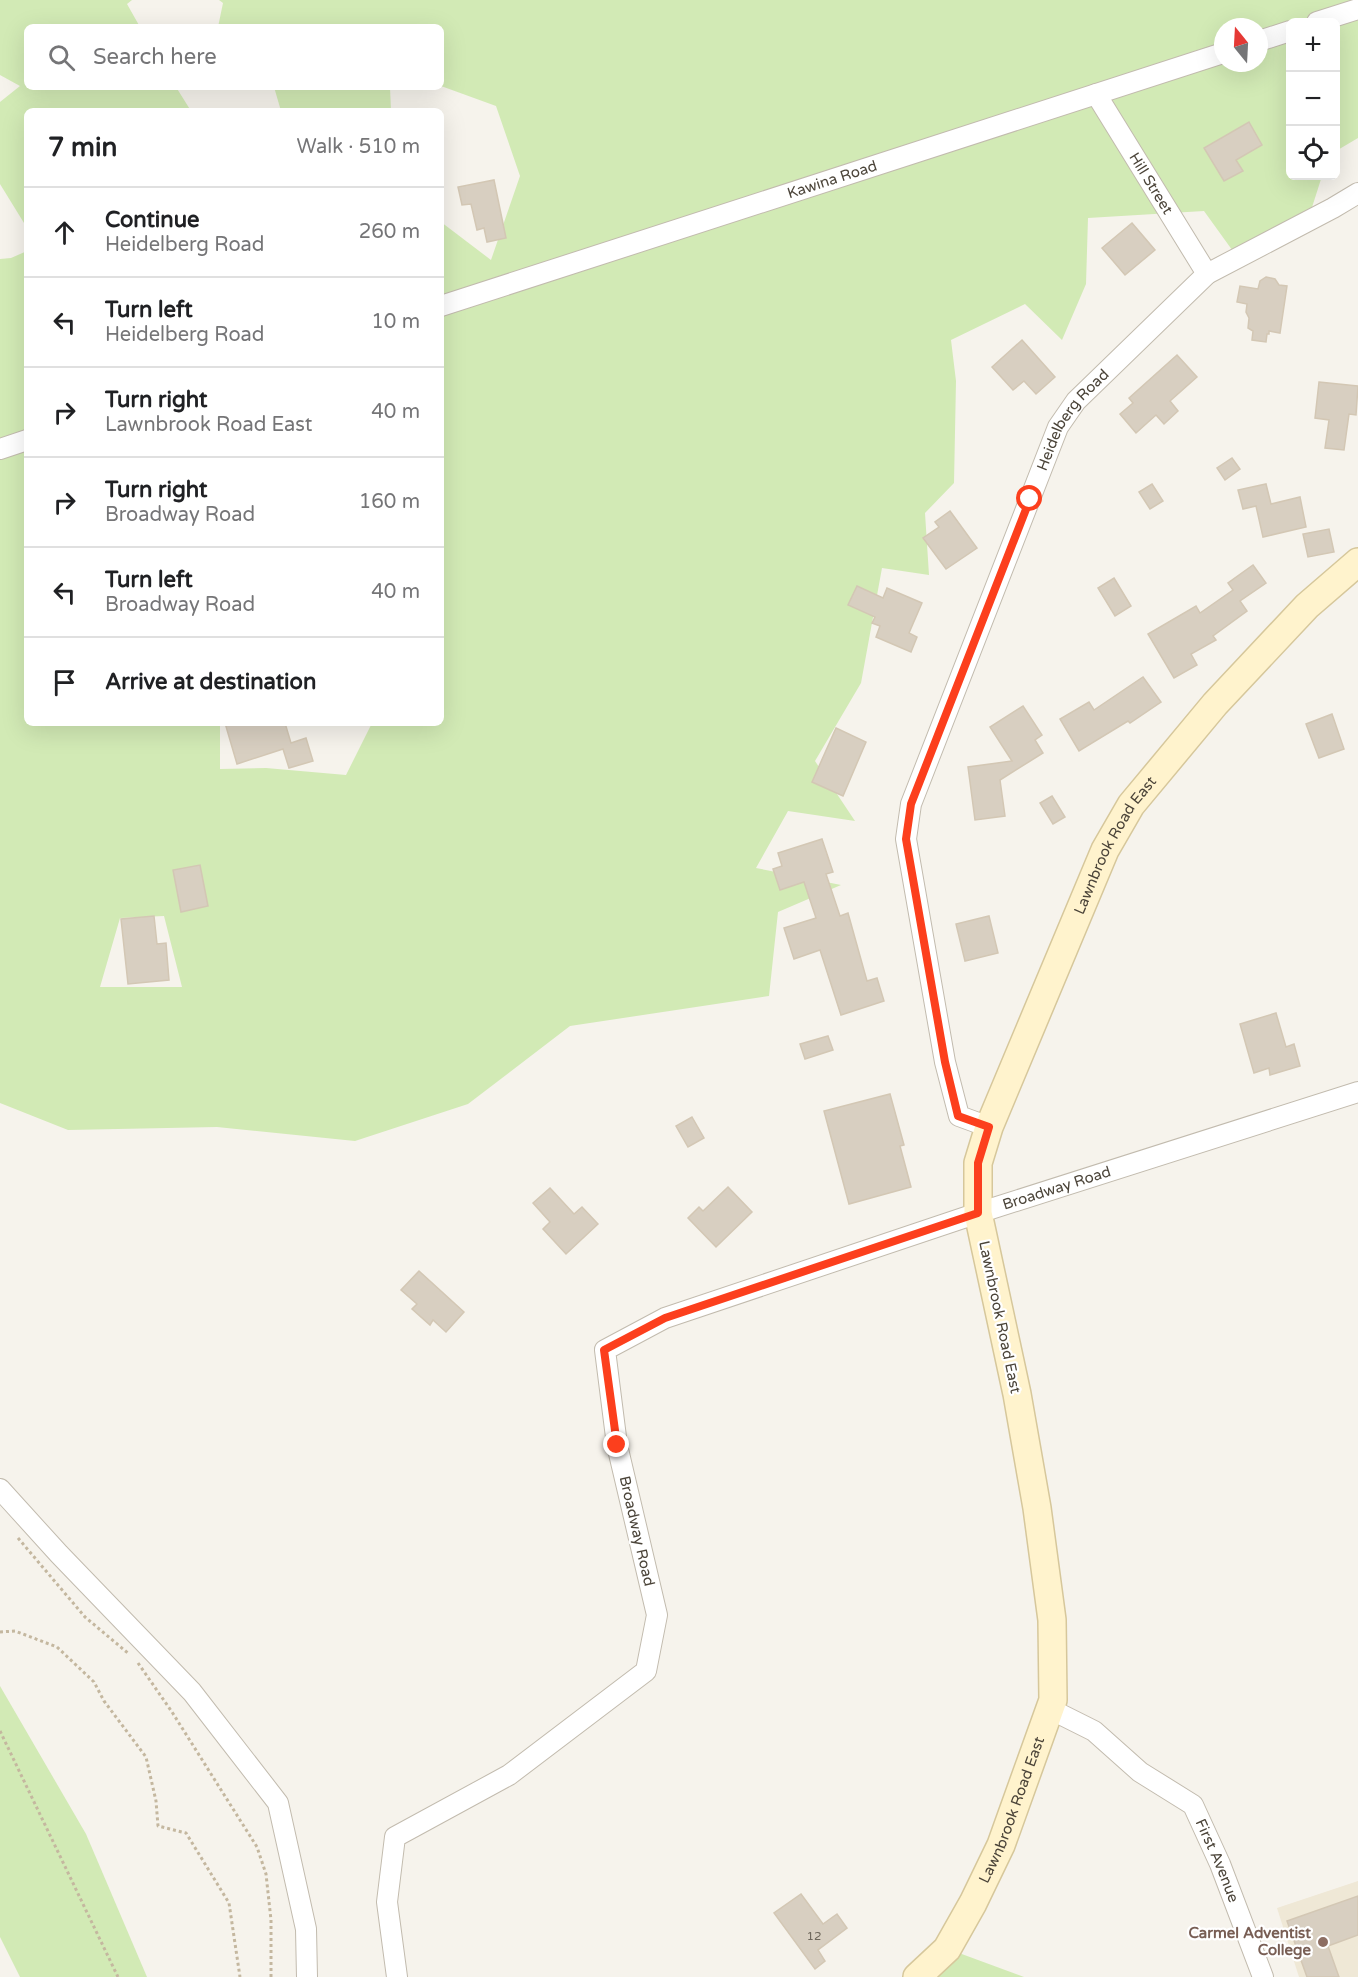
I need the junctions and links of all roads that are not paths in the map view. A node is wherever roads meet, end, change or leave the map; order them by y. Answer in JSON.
{"nodes":[{"id":1,"x":1358,"y":9,"type":"edge"},
{"id":2,"x":1330,"y":18,"type":"edge"},
{"id":3,"x":1286,"y":32,"type":"edge"},
{"id":4,"x":1268,"y":38,"type":"edge"},
{"id":5,"x":1214,"y":56,"type":"edge"},
{"id":6,"x":1096,"y":94,"type":"junction"},
{"id":7,"x":1358,"y":193,"type":"edge"},
{"id":8,"x":1206,"y":274,"type":"junction"},
{"id":9,"x":444,"y":305,"type":"edge"},
{"id":10,"x":24,"y":441,"type":"edge"},
{"id":11,"x":0,"y":449,"type":"edge"},
{"id":12,"x":1358,"y":562,"type":"edge"},
{"id":13,"x":1358,"y":1092,"type":"edge"},
{"id":14,"x":989,"y":1127,"type":"junction"},
{"id":15,"x":978,"y":1213,"type":"junction"},
{"id":16,"x":0,"y":1489,"type":"edge"},
{"id":17,"x":1050,"y":1709,"type":"junction"},
{"id":18,"x":307,"y":1977,"type":"edge"},
{"id":19,"x":397,"y":1977,"type":"edge"},
{"id":20,"x":917,"y":1977,"type":"edge"},
{"id":21,"x":1263,"y":1977,"type":"edge"}],
"edges":[{"from":1,"to":2,"type":"street"},
{"from":3,"to":4,"type":"street"},
{"from":5,"to":6,"type":"street","name":"Kawina Road"},
{"from":6,"to":8,"type":"street","name":"Hill Street"},
{"from":6,"to":9,"type":"street","name":"Kawina Road"},
{"from":7,"to":8,"type":"street","name":"Heidelberg Road"},
{"from":8,"to":14,"type":"street","name":"Heidelberg Road"},
{"from":10,"to":11,"type":"street"},
{"from":12,"to":14,"type":"street","name":"Lawnbrook Road East"},
{"from":13,"to":15,"type":"street","name":"Broadway Road"},
{"from":14,"to":15,"type":"street","name":"Lawnbrook Road East"},
{"from":15,"to":17,"type":"street","name":"Lawnbrook Road East"},
{"from":15,"to":19,"type":"street","name":"Broadway Road"},
{"from":16,"to":18,"type":"street"},
{"from":17,"to":20,"type":"street","name":"Lawnbrook Road East"},
{"from":17,"to":21,"type":"street","name":"First Avenue"}]}
